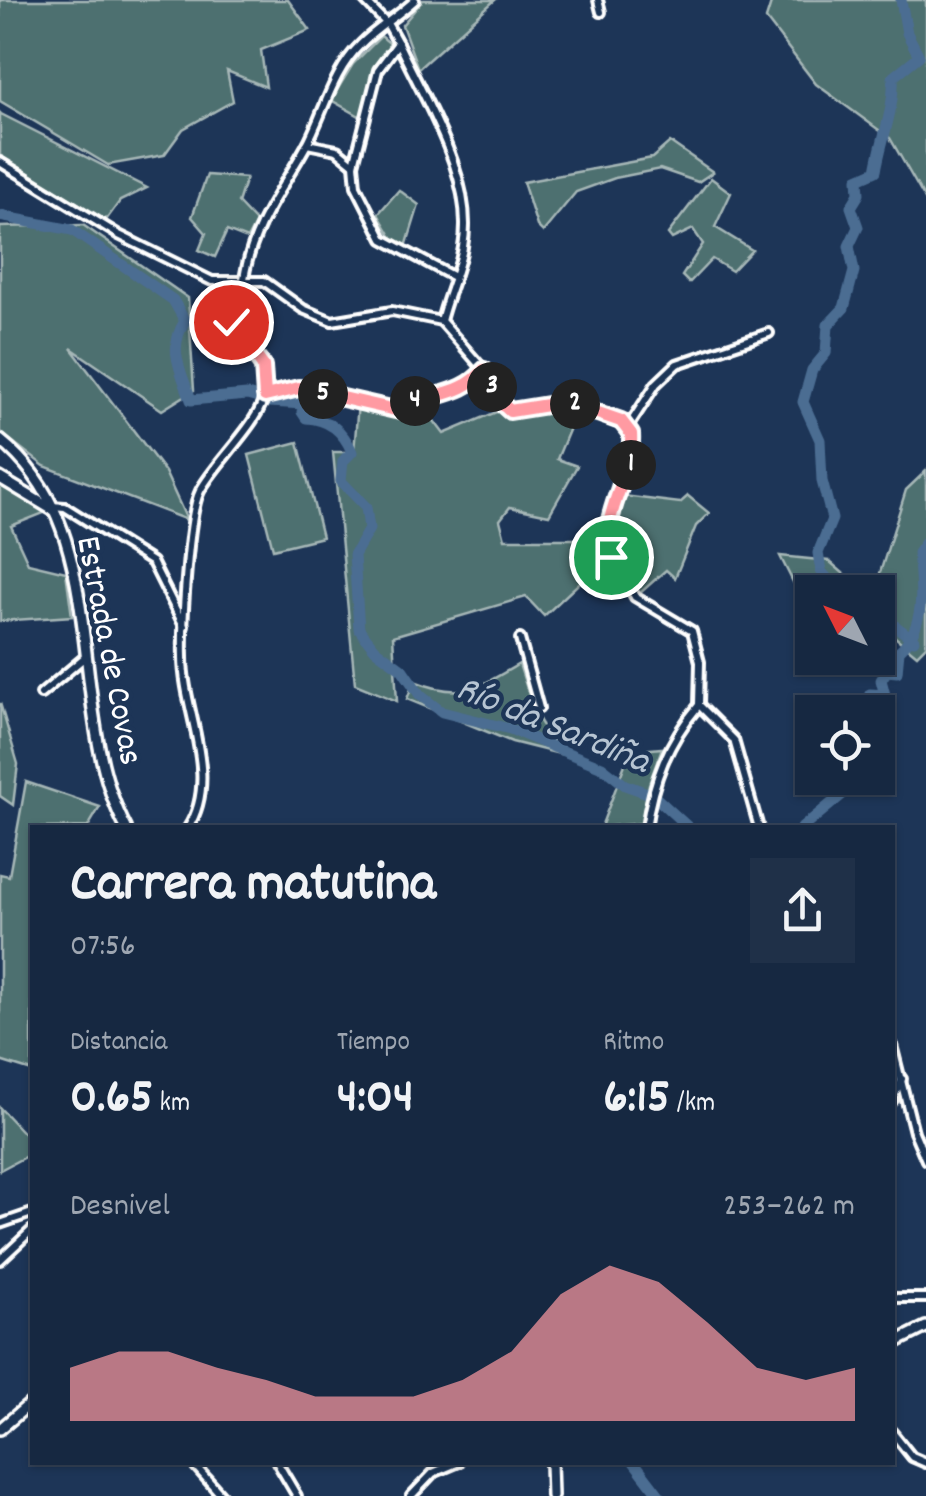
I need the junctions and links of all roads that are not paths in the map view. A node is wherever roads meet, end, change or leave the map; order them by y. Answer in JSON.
{"nodes":[{"id":1,"x":364,"y":0,"type":"edge"},
{"id":2,"x":415,"y":0,"type":"edge"},
{"id":3,"x":598,"y":0,"type":"edge"},
{"id":4,"x":601,"y":12,"type":"dead end"},
{"id":5,"x":388,"y":25,"type":"junction"},
{"id":6,"x":398,"y":43,"type":"junction"},
{"id":7,"x":307,"y":144,"type":"junction"},
{"id":8,"x":0,"y":162,"type":"edge"},
{"id":9,"x":354,"y":164,"type":"junction"},
{"id":10,"x":452,"y":276,"type":"junction"},
{"id":11,"x":244,"y":279,"type":"junction"},
{"id":12,"x":229,"y":281,"type":"junction"},
{"id":13,"x":441,"y":321,"type":"junction"},
{"id":14,"x":769,"y":334,"type":"dead end"},
{"id":15,"x":484,"y":370,"type":"junction"},
{"id":16,"x":265,"y":396,"type":"junction"},
{"id":17,"x":628,"y":427,"type":"junction"},
{"id":18,"x":0,"y":440,"type":"edge"},
{"id":19,"x":0,"y":478,"type":"edge"},
{"id":20,"x":52,"y":508,"type":"junction"},
{"id":21,"x":184,"y":628,"type":"junction"},
{"id":22,"x":520,"y":638,"type":"dead end"},
{"id":23,"x":85,"y":657,"type":"junction"},
{"id":24,"x":40,"y":694,"type":"dead end"},
{"id":25,"x":698,"y":705,"type":"junction"},
{"id":26,"x":539,"y":708,"type":"dead end"},
{"id":27,"x":125,"y":825,"type":"edge"},
{"id":28,"x":189,"y":825,"type":"edge"},
{"id":29,"x":646,"y":825,"type":"edge"},
{"id":30,"x":758,"y":825,"type":"edge"},
{"id":31,"x":895,"y":1056,"type":"edge"},
{"id":32,"x":902,"y":1078,"type":"junction"},
{"id":33,"x":895,"y":1094,"type":"edge"},
{"id":34,"x":926,"y":1160,"type":"edge"},
{"id":35,"x":30,"y":1215,"type":"edge"},
{"id":36,"x":0,"y":1224,"type":"edge"},
{"id":37,"x":30,"y":1232,"type":"edge"},
{"id":38,"x":0,"y":1260,"type":"edge"},
{"id":39,"x":895,"y":1298,"type":"edge"},
{"id":40,"x":926,"y":1298,"type":"edge"},
{"id":41,"x":926,"y":1327,"type":"edge"},
{"id":42,"x":895,"y":1342,"type":"edge"},
{"id":43,"x":30,"y":1404,"type":"edge"},
{"id":44,"x":0,"y":1429,"type":"edge"},
{"id":45,"x":895,"y":1436,"type":"edge"},
{"id":46,"x":926,"y":1463,"type":"edge"},
{"id":47,"x":195,"y":1465,"type":"edge"},
{"id":48,"x":279,"y":1465,"type":"edge"},
{"id":49,"x":452,"y":1465,"type":"edge"},
{"id":50,"x":551,"y":1465,"type":"edge"},
{"id":51,"x":222,"y":1496,"type":"edge"},
{"id":52,"x":297,"y":1496,"type":"edge"},
{"id":53,"x":411,"y":1496,"type":"edge"},
{"id":54,"x":552,"y":1496,"type":"edge"}],
"edges":[{"from":1,"to":5,"type":"street"},
{"from":2,"to":5,"type":"street"},
{"from":3,"to":4,"type":"street"},
{"from":5,"to":6,"type":"street"},
{"from":5,"to":7,"type":"street"},
{"from":6,"to":9,"type":"street"},
{"from":6,"to":10,"type":"street"},
{"from":7,"to":9,"type":"street"},
{"from":7,"to":11,"type":"street"},
{"from":8,"to":12,"type":"street"},
{"from":9,"to":10,"type":"street"},
{"from":10,"to":13,"type":"street"},
{"from":11,"to":12,"type":"street"},
{"from":11,"to":13,"type":"street"},
{"from":12,"to":16,"type":"street"},
{"from":13,"to":15,"type":"street"},
{"from":14,"to":17,"type":"street"},
{"from":15,"to":16,"type":"street"},
{"from":15,"to":17,"type":"street"},
{"from":16,"to":21,"type":"street"},
{"from":17,"to":25,"type":"street"},
{"from":18,"to":20,"type":"main road","name":"Estrada de Covas"},
{"from":19,"to":20,"type":"main road"},
{"from":20,"to":21,"type":"street"},
{"from":20,"to":23,"type":"main road","name":"Estrada de Covas"},
{"from":21,"to":28,"type":"street"},
{"from":22,"to":26,"type":"street"},
{"from":23,"to":24,"type":"street"},
{"from":23,"to":27,"type":"main road","name":"Estrada de Covas"},
{"from":25,"to":29,"type":"street"},
{"from":25,"to":30,"type":"street"},
{"from":31,"to":32,"type":"street"},
{"from":32,"to":33,"type":"street"},
{"from":32,"to":34,"type":"street"},
{"from":35,"to":36,"type":"street"},
{"from":37,"to":38,"type":"street"},
{"from":39,"to":40,"type":"street"},
{"from":41,"to":42,"type":"main road"},
{"from":43,"to":44,"type":"main road"},
{"from":45,"to":46,"type":"street"},
{"from":47,"to":51,"type":"street"},
{"from":48,"to":52,"type":"street"},
{"from":49,"to":53,"type":"street"},
{"from":50,"to":54,"type":"main road"}]}
